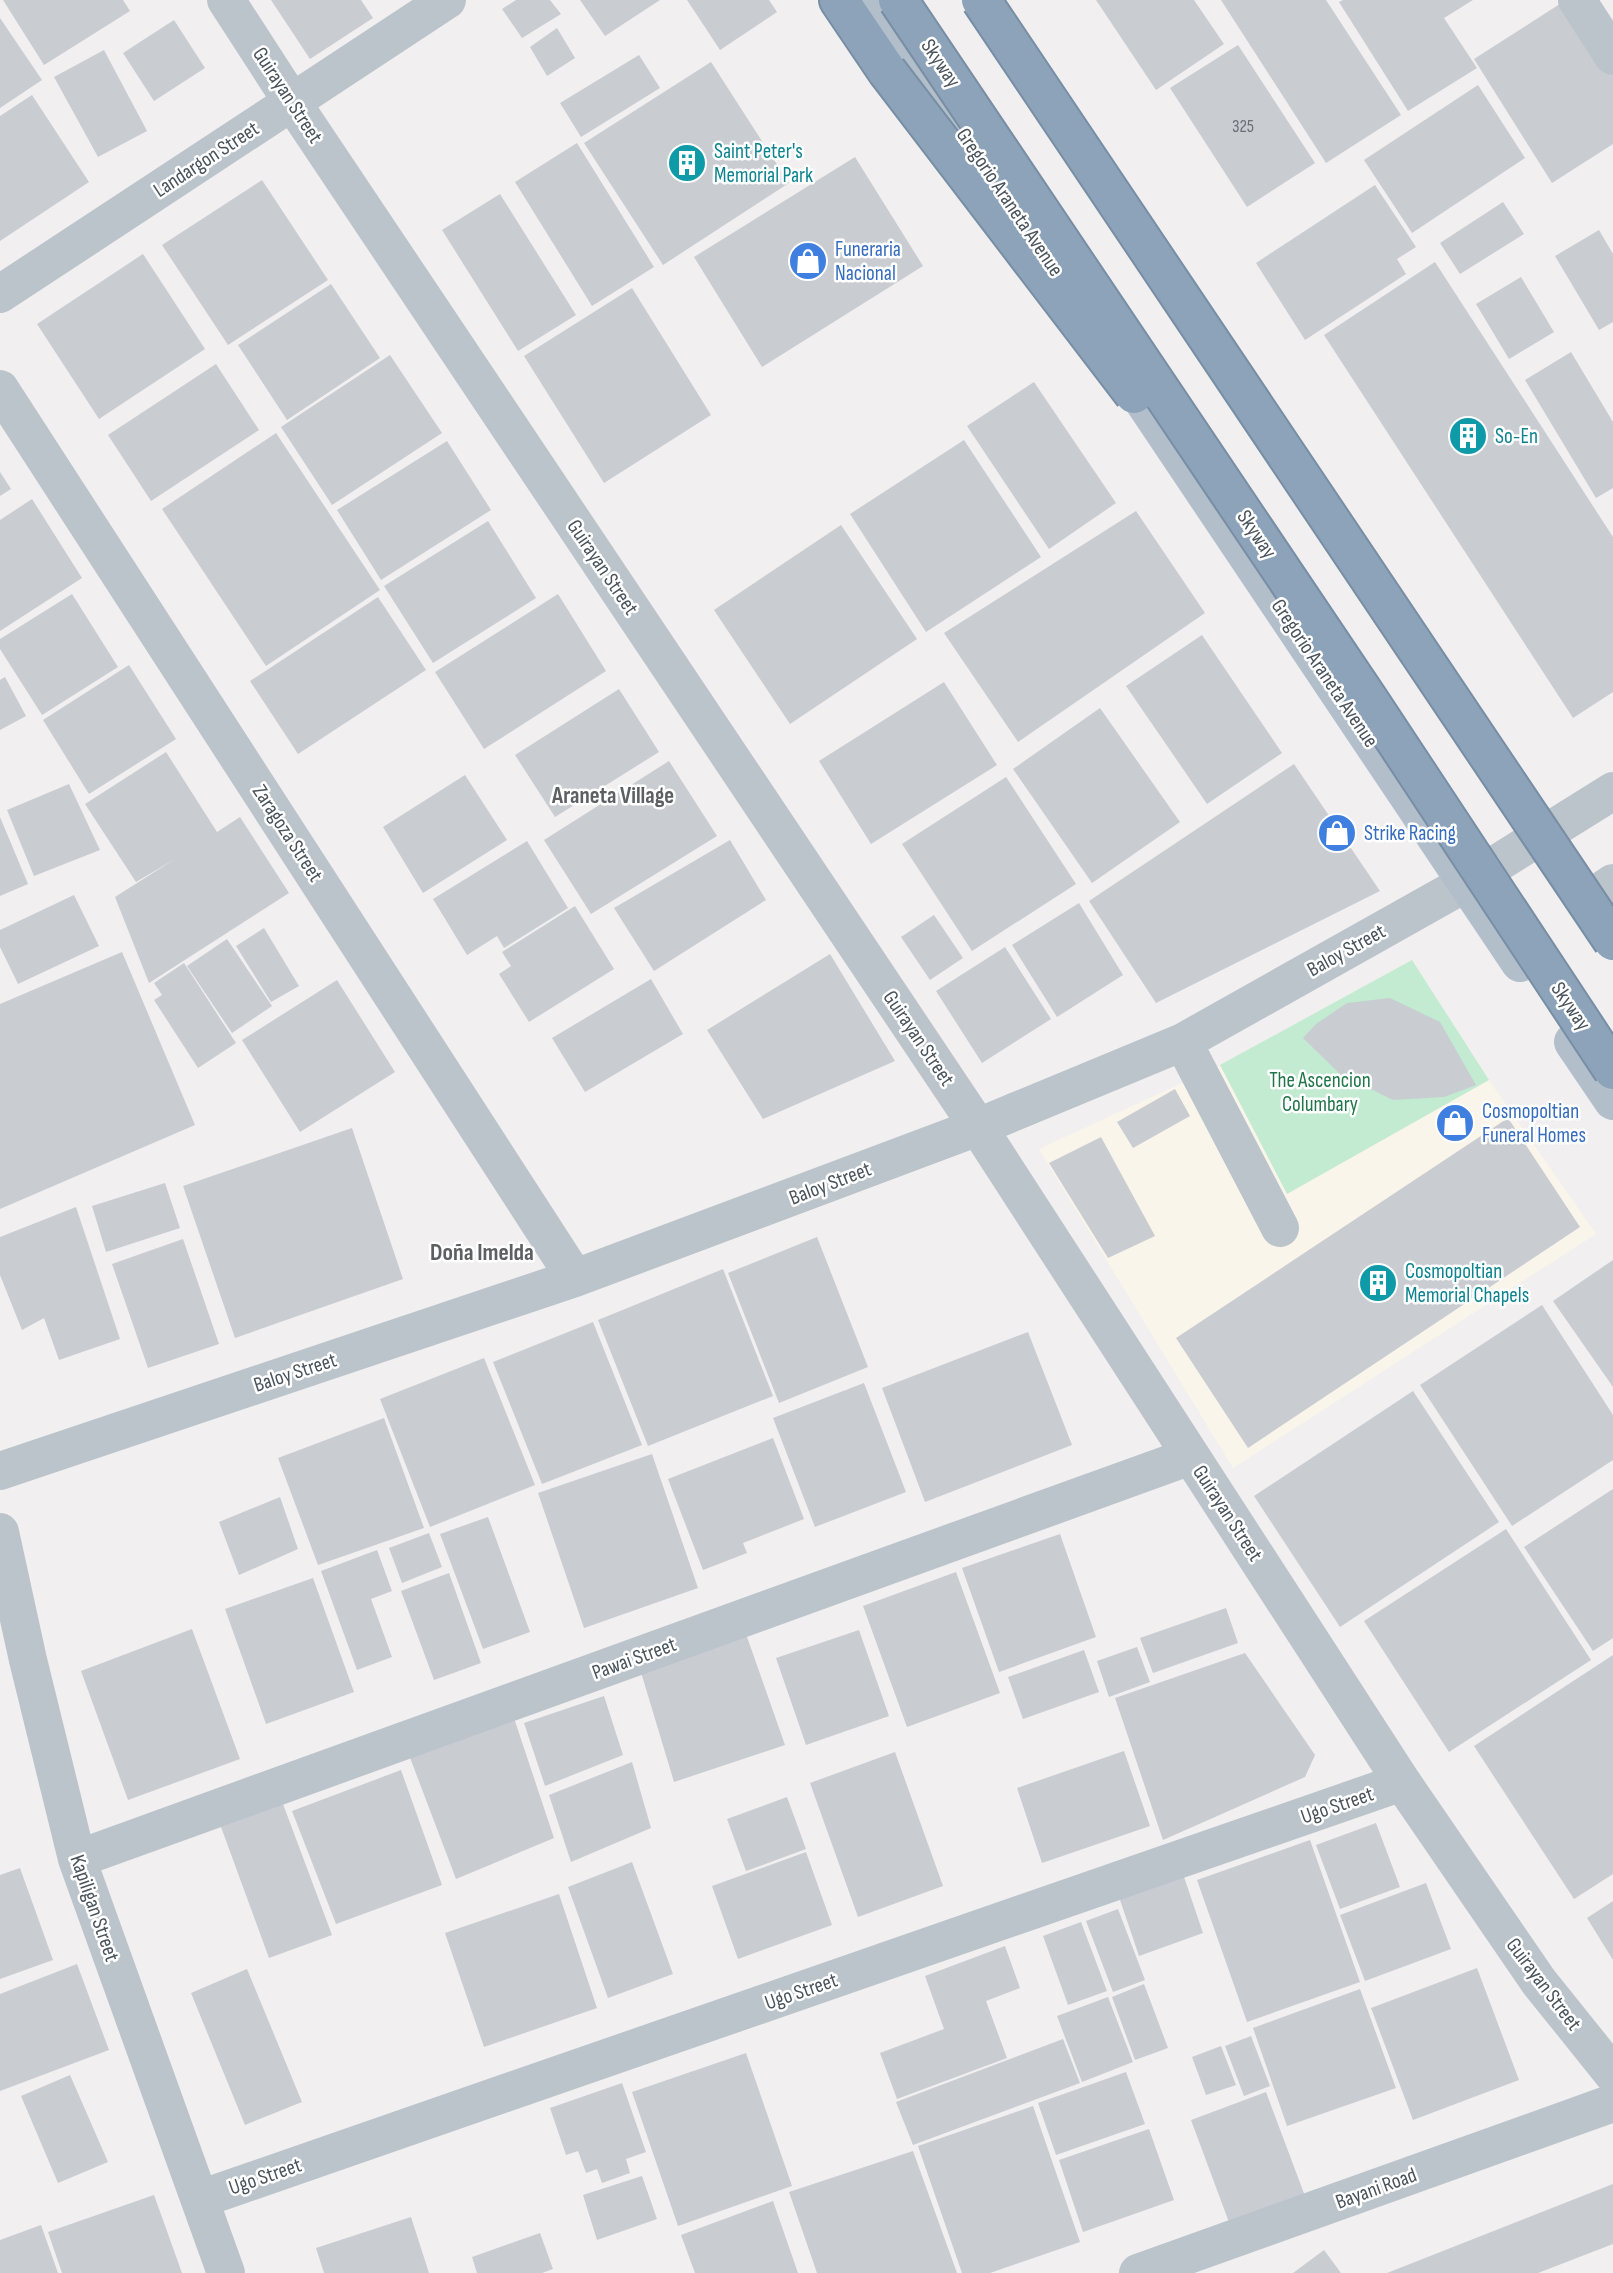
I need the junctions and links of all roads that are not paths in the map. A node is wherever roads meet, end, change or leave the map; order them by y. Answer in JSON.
{"nodes":[{"id":1,"x":226,"y":0,"type":"edge"},
{"id":2,"x":447,"y":0,"type":"edge"},
{"id":3,"x":839,"y":0,"type":"edge"},
{"id":4,"x":874,"y":0,"type":"edge"},
{"id":5,"x":898,"y":0,"type":"edge"},
{"id":6,"x":981,"y":0,"type":"edge"},
{"id":7,"x":1000,"y":0,"type":"edge"},
{"id":8,"x":1577,"y":0,"type":"edge"},
{"id":9,"x":1613,"y":56,"type":"edge"},
{"id":10,"x":292,"y":102,"type":"junction"},
{"id":11,"x":0,"y":295,"type":"edge"},
{"id":12,"x":0,"y":389,"type":"edge"},
{"id":13,"x":1367,"y":699,"type":"junction"},
{"id":14,"x":1613,"y":791,"type":"edge"},
{"id":15,"x":1553,"y":829,"type":"junction"},
{"id":16,"x":1466,"y":883,"type":"junction"},
{"id":17,"x":1608,"y":898,"type":"edge"},
{"id":18,"x":1613,"y":941,"type":"edge"},
{"id":19,"x":1183,"y":1042,"type":"junction"},
{"id":20,"x":1613,"y":1070,"type":"edge"},
{"id":21,"x":1613,"y":1101,"type":"edge"},
{"id":22,"x":978,"y":1127,"type":"junction"},
{"id":23,"x":1280,"y":1228,"type":"dead end"},
{"id":24,"x":575,"y":1278,"type":"junction"},
{"id":25,"x":1191,"y":1456,"type":"junction"},
{"id":26,"x":0,"y":1471,"type":"edge"},
{"id":27,"x":0,"y":1532,"type":"edge"},
{"id":28,"x":1402,"y":1782,"type":"junction"},
{"id":29,"x":77,"y":1859,"type":"junction"},
{"id":30,"x":1613,"y":2074,"type":"edge"},
{"id":31,"x":1613,"y":2103,"type":"edge"},
{"id":32,"x":200,"y":2199,"type":"junction"},
{"id":33,"x":1144,"y":2272,"type":"edge"},
{"id":34,"x":226,"y":2273,"type":"edge"}],
"edges":[{"from":1,"to":10,"type":"street","name":"Guirayan Street"},
{"from":2,"to":10,"type":"street","name":"Landargon Street"},
{"from":3,"to":13,"type":"highway","bridge":true},
{"from":4,"to":16,"type":"main road","name":"Gregorio Araneta Avenue"},
{"from":5,"to":13,"type":"highway","name":"Skyway","bridge":true},
{"from":6,"to":18,"type":"highway","bridge":true},
{"from":7,"to":15,"type":"main road"},
{"from":8,"to":9,"type":"street"},
{"from":10,"to":11,"type":"street","name":"Landargon Street"},
{"from":10,"to":22,"type":"street","name":"Guirayan Street"},
{"from":12,"to":24,"type":"street","name":"Zaragoza Street"},
{"from":13,"to":20,"type":"highway","name":"Skyway","bridge":true},
{"from":14,"to":15,"type":"street","name":"Baloy Street"},
{"from":15,"to":16,"type":"street","name":"Baloy Street"},
{"from":15,"to":17,"type":"main road"},
{"from":16,"to":19,"type":"street","name":"Baloy Street"},
{"from":16,"to":21,"type":"main road","name":"Gregorio Araneta Avenue"},
{"from":19,"to":22,"type":"street","name":"Baloy Street"},
{"from":19,"to":23,"type":"street"},
{"from":22,"to":24,"type":"street","name":"Baloy Street"},
{"from":22,"to":25,"type":"street","name":"Guirayan Street"},
{"from":24,"to":26,"type":"street","name":"Baloy Street"},
{"from":25,"to":28,"type":"street","name":"Guirayan Street"},
{"from":25,"to":29,"type":"street","name":"Pawai Street"},
{"from":27,"to":29,"type":"street","name":"Kapiligan Street"},
{"from":28,"to":30,"type":"street","name":"Guirayan Street"},
{"from":28,"to":32,"type":"street","name":"Ugo Street"},
{"from":29,"to":32,"type":"street","name":"Kapiligan Street"},
{"from":31,"to":33,"type":"street","name":"Bayani Road"},
{"from":32,"to":34,"type":"street","name":"Kapiligan Street"}]}
